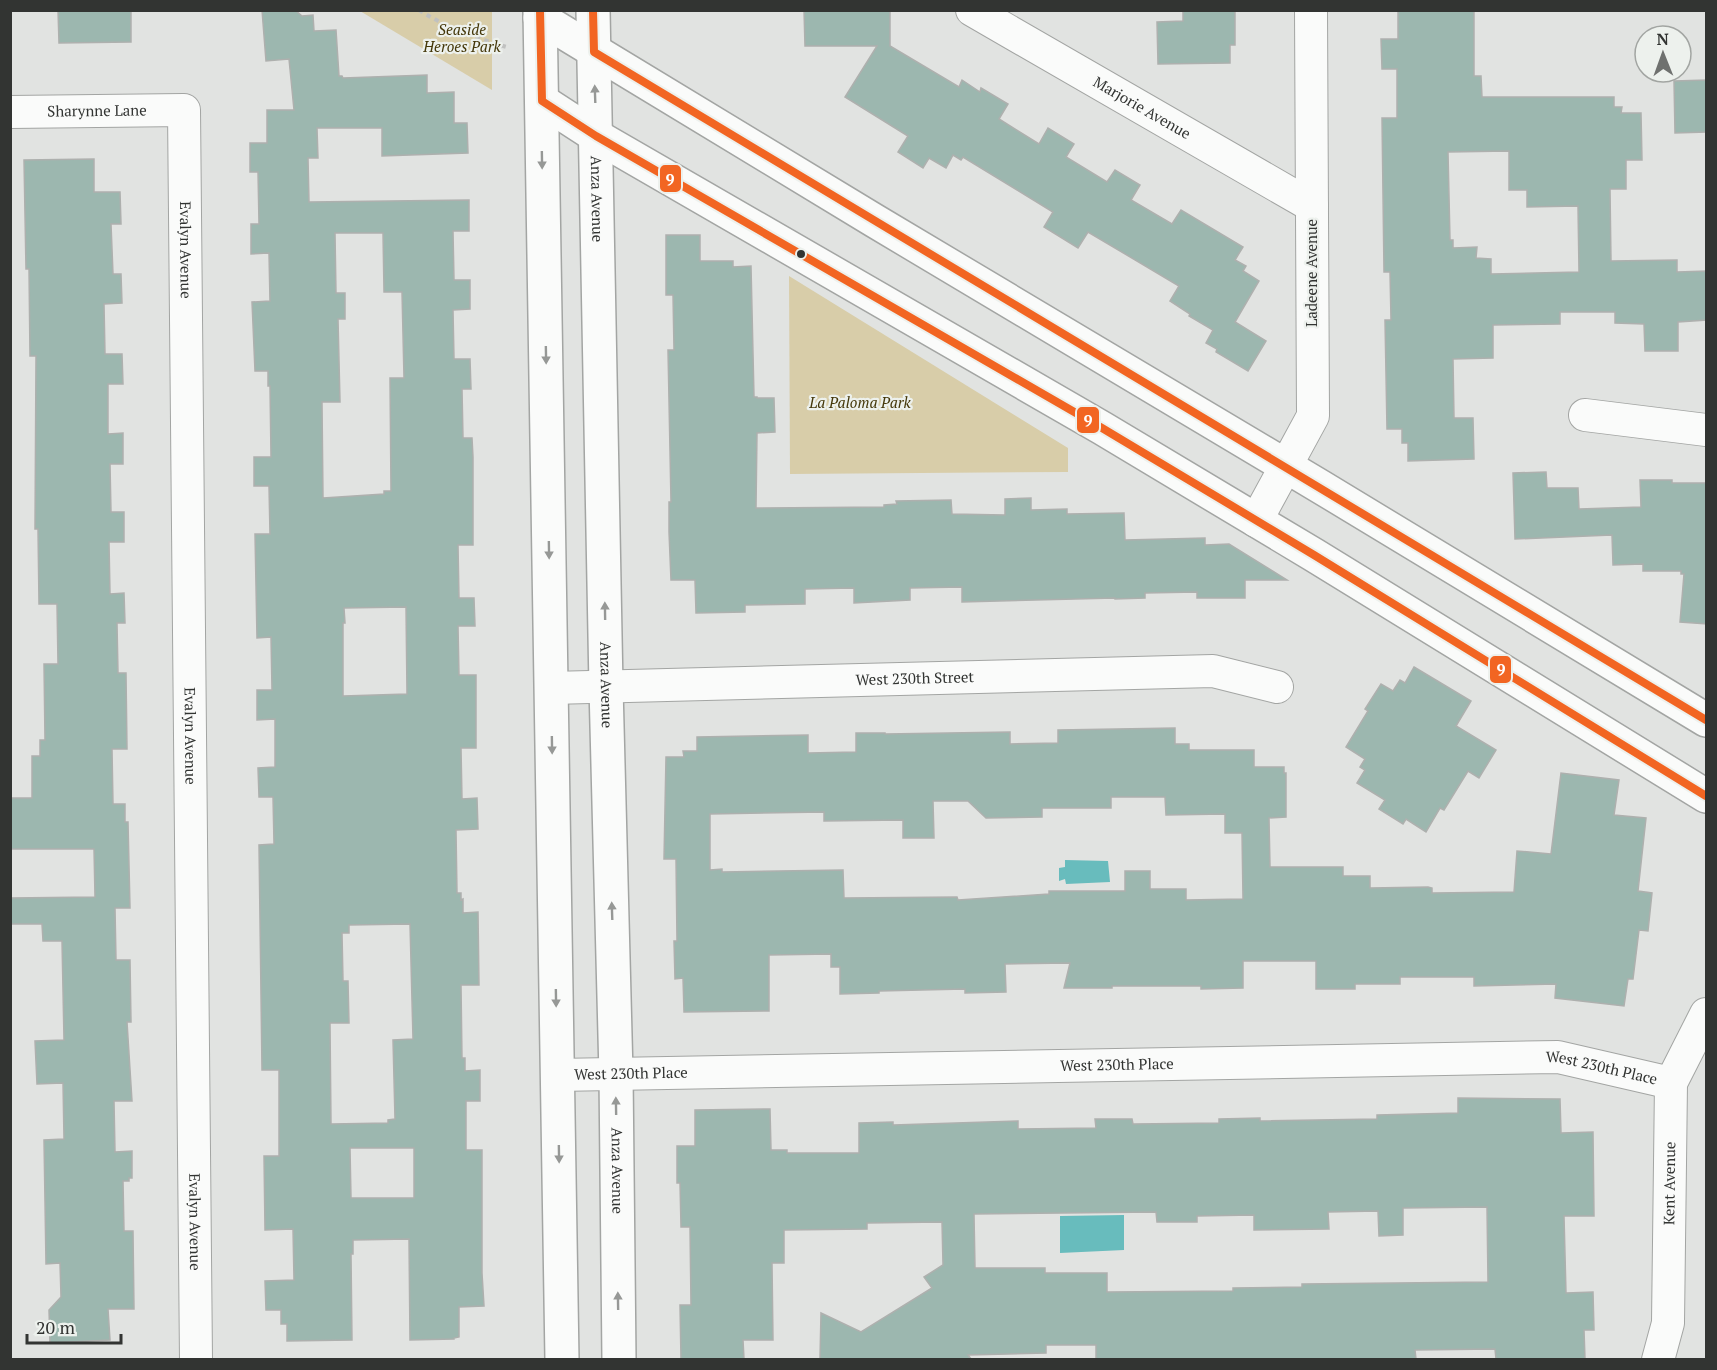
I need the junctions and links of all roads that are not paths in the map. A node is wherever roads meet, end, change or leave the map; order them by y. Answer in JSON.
{"nodes":[{"id":1,"x":593,"y":10,"type":"edge"},
{"id":2,"x":972,"y":10,"type":"edge"},
{"id":3,"x":1311,"y":10,"type":"edge"},
{"id":4,"x":540,"y":14,"type":"edge"},
{"id":5,"x":594,"y":52,"type":"junction"},
{"id":6,"x":542,"y":101,"type":"junction"},
{"id":7,"x":184,"y":111,"type":"joint"},
{"id":8,"x":10,"y":112,"type":"edge"},
{"id":9,"x":596,"y":136,"type":"junction"},
{"id":10,"x":1312,"y":206,"type":"junction"},
{"id":11,"x":1585,"y":415,"type":"dead end"},
{"id":12,"x":1707,"y":430,"type":"edge"},
{"id":13,"x":1286,"y":466,"type":"junction"},
{"id":14,"x":1256,"y":521,"type":"junction"},
{"id":15,"x":606,"y":687,"type":"junction"},
{"id":16,"x":1277,"y":687,"type":"dead end"},
{"id":17,"x":551,"y":688,"type":"junction"},
{"id":18,"x":1707,"y":720,"type":"edge"},
{"id":19,"x":1707,"y":796,"type":"edge"},
{"id":20,"x":1707,"y":1014,"type":"edge"},
{"id":21,"x":616,"y":1074,"type":"junction"},
{"id":22,"x":557,"y":1075,"type":"junction"},
{"id":23,"x":1671,"y":1083,"type":"junction"},
{"id":24,"x":196,"y":1359,"type":"edge"},
{"id":25,"x":562,"y":1359,"type":"edge"},
{"id":26,"x":619,"y":1359,"type":"edge"},
{"id":27,"x":1658,"y":1359,"type":"edge"}],
"edges":[{"from":1,"to":5,"type":"main road","name":"Anza Avenue"},
{"from":2,"to":10,"type":"street","name":"Marjorie Avenue"},
{"from":3,"to":10,"type":"street","name":"Ladeene Avenue"},
{"from":4,"to":5,"type":"main road"},
{"from":4,"to":6,"type":"main road"},
{"from":9,"to":5,"type":"main road","name":"Anza Avenue","one_way":true},
{"from":5,"to":13,"type":"main road"},
{"from":6,"to":9,"type":"main road"},
{"from":6,"to":17,"type":"main road","one_way":true},
{"from":7,"to":8,"type":"street","name":"Sharynne Lane"},
{"from":7,"to":24,"type":"street","name":"Evalyn Avenue"},
{"from":9,"to":14,"type":"main road"},
{"from":15,"to":9,"type":"main road","name":"Anza Avenue","one_way":true},
{"from":10,"to":13,"type":"street","name":"Ladeene Avenue"},
{"from":11,"to":12,"type":"street"},
{"from":13,"to":14,"type":"street","name":"Ladeene Avenue"},
{"from":13,"to":18,"type":"main road"},
{"from":14,"to":19,"type":"main road"},
{"from":15,"to":16,"type":"street","name":"West 230th Street"},
{"from":15,"to":17,"type":"street","name":"West 230th Street"},
{"from":21,"to":15,"type":"main road","name":"Anza Avenue","one_way":true},
{"from":17,"to":22,"type":"main road","one_way":true},
{"from":20,"to":23,"type":"street","name":"Kent Avenue"},
{"from":21,"to":22,"type":"street","name":"West 230th Place"},
{"from":21,"to":23,"type":"street","name":"West 230th Place"},
{"from":26,"to":21,"type":"main road","name":"Anza Avenue","one_way":true},
{"from":22,"to":25,"type":"main road","one_way":true},
{"from":23,"to":27,"type":"street","name":"Kent Avenue"}]}
